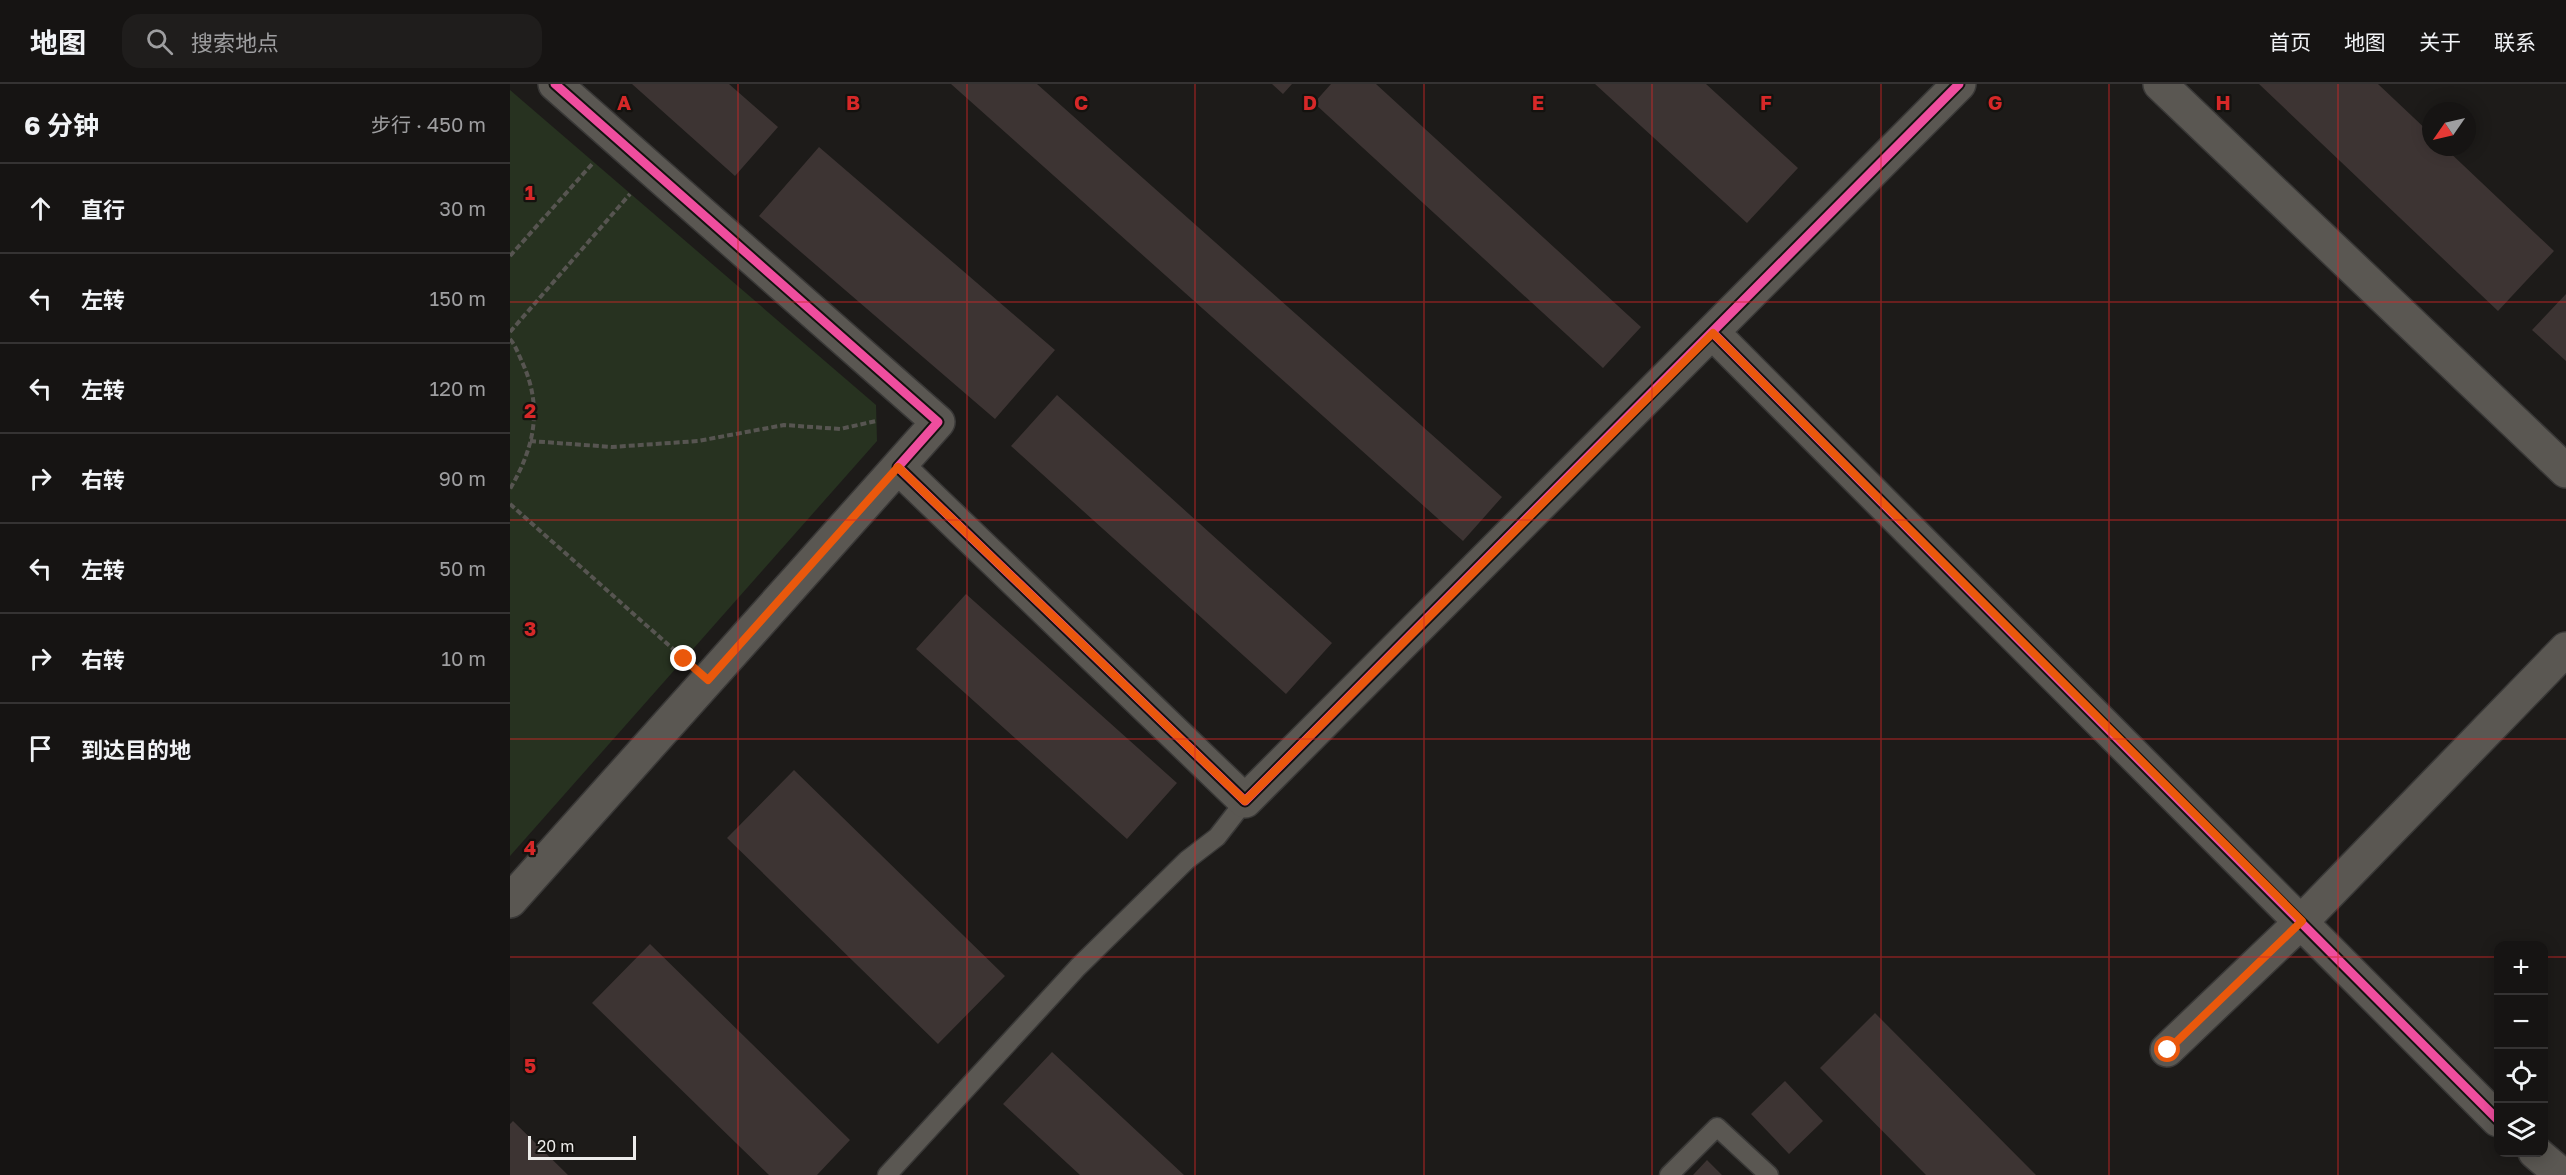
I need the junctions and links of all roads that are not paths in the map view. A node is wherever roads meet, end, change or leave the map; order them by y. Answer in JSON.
{"nodes":[{"id":1,"x":555,"y":84,"type":"edge"},
{"id":2,"x":1959,"y":84,"type":"edge"},
{"id":3,"x":2160,"y":84,"type":"edge"},
{"id":4,"x":1713,"y":333,"type":"junction"},
{"id":5,"x":898,"y":467,"type":"junction"},
{"id":6,"x":2566,"y":471,"type":"edge"},
{"id":7,"x":2566,"y":649,"type":"edge"},
{"id":8,"x":1245,"y":801,"type":"junction"},
{"id":9,"x":510,"y":901,"type":"edge"},
{"id":10,"x":2302,"y":921,"type":"junction"},
{"id":11,"x":2168,"y":1050,"type":"dead end"},
{"id":12,"x":2494,"y":1115,"type":"edge"},
{"id":13,"x":2541,"y":1157,"type":"edge"},
{"id":14,"x":887,"y":1175,"type":"edge"},
{"id":15,"x":1669,"y":1175,"type":"edge"},
{"id":16,"x":1769,"y":1175,"type":"edge"},
{"id":17,"x":2562,"y":1175,"type":"edge"}],
"edges":[{"from":1,"to":5,"type":"street"},
{"from":2,"to":4,"type":"street"},
{"from":3,"to":6,"type":"street"},
{"from":4,"to":8,"type":"street"},
{"from":4,"to":10,"type":"street"},
{"from":5,"to":8,"type":"street"},
{"from":5,"to":9,"type":"street"},
{"from":7,"to":10,"type":"street"},
{"from":8,"to":14,"type":"lane"},
{"from":10,"to":11,"type":"street"},
{"from":10,"to":12,"type":"street"},
{"from":13,"to":17,"type":"street"},
{"from":15,"to":16,"type":"lane"}]}
